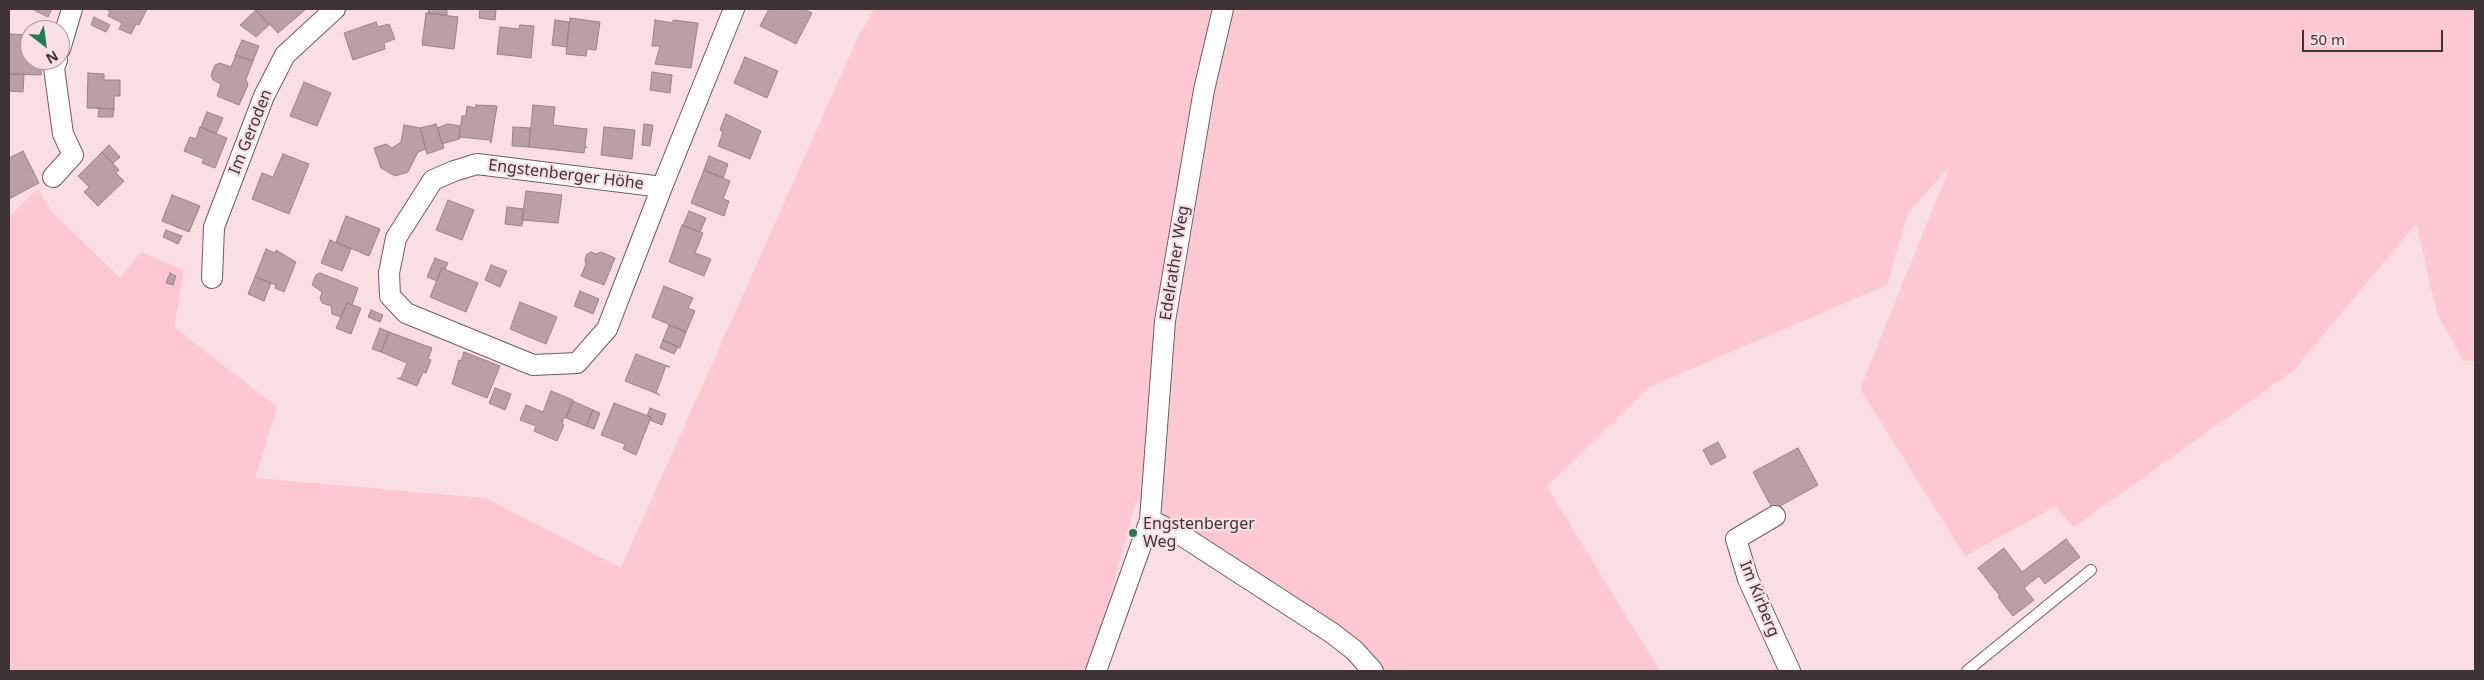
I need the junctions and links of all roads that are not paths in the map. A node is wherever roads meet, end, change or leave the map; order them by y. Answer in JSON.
{"nodes":[{"id":1,"x":335,"y":9,"type":"edge"},
{"id":2,"x":734,"y":9,"type":"edge"},
{"id":3,"x":1222,"y":9,"type":"edge"},
{"id":4,"x":54,"y":70,"type":"edge"},
{"id":5,"x":54,"y":177,"type":"dead end"},
{"id":6,"x":662,"y":187,"type":"junction"},
{"id":7,"x":212,"y":278,"type":"dead end"},
{"id":8,"x":1775,"y":516,"type":"dead end"},
{"id":9,"x":1150,"y":520,"type":"junction"},
{"id":10,"x":2090,"y":570,"type":"dead end"},
{"id":11,"x":1096,"y":671,"type":"edge"},
{"id":12,"x":1372,"y":671,"type":"edge"},
{"id":13,"x":1790,"y":671,"type":"edge"},
{"id":14,"x":1967,"y":671,"type":"edge"}],
"edges":[{"from":1,"to":7,"type":"street","name":"Im Geroden"},
{"from":2,"to":6,"type":"street","name":"Engstenberger Höhe"},
{"from":3,"to":9,"type":"street","name":"Edelrather Weg"},
{"from":4,"to":5,"type":"street"},
{"from":6,"to":6,"type":"street","name":"Engstenberger Höhe"},
{"from":8,"to":13,"type":"street","name":"Im Kirberg"},
{"from":9,"to":11,"type":"street","name":"Edelrather Weg"},
{"from":9,"to":12,"type":"street"},
{"from":10,"to":14,"type":"lane"}]}
